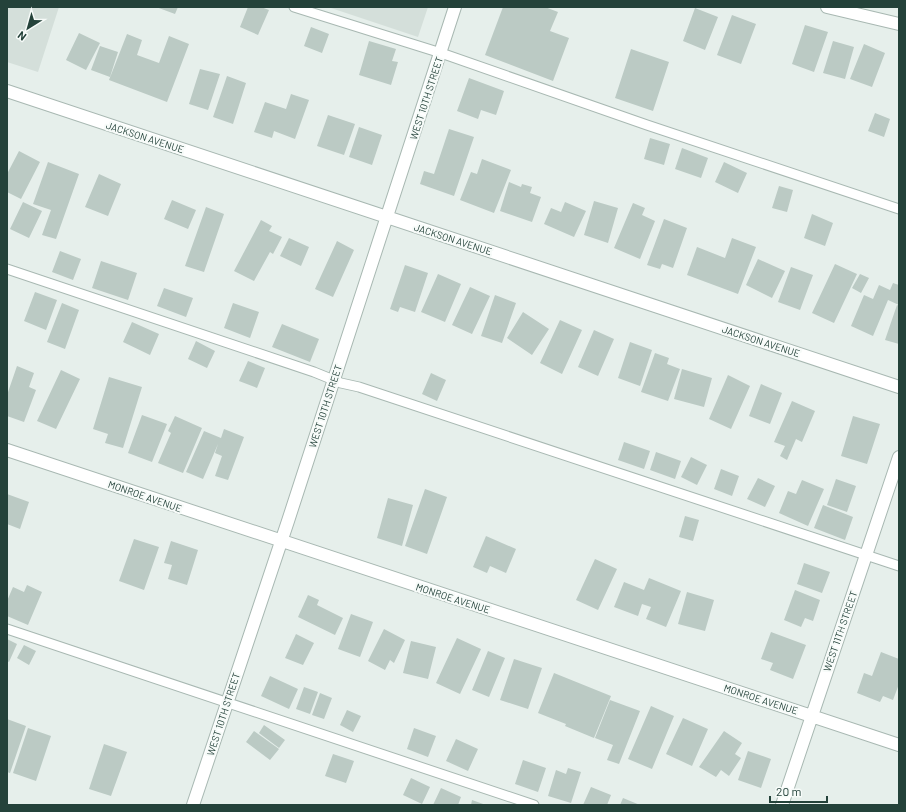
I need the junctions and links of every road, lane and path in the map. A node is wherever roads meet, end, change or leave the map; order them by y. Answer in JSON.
{"nodes":[{"id":1,"x":294,"y":7,"type":"edge"},
{"id":2,"x":455,"y":7,"type":"edge"},
{"id":3,"x":828,"y":7,"type":"edge"},
{"id":4,"x":899,"y":24,"type":"edge"},
{"id":5,"x":441,"y":53,"type":"junction"},
{"id":6,"x":7,"y":91,"type":"edge"},
{"id":7,"x":899,"y":209,"type":"edge"},
{"id":8,"x":387,"y":217,"type":"junction"},
{"id":9,"x":7,"y":269,"type":"edge"},
{"id":10,"x":333,"y":380,"type":"junction"},
{"id":11,"x":899,"y":387,"type":"edge"},
{"id":12,"x":7,"y":450,"type":"edge"},
{"id":13,"x":899,"y":457,"type":"edge"},
{"id":14,"x":281,"y":541,"type":"junction"},
{"id":15,"x":867,"y":555,"type":"junction"},
{"id":16,"x":899,"y":566,"type":"edge"},
{"id":17,"x":7,"y":629,"type":"edge"},
{"id":18,"x":226,"y":703,"type":"junction"},
{"id":19,"x":811,"y":716,"type":"junction"},
{"id":20,"x":899,"y":745,"type":"edge"},
{"id":21,"x":193,"y":805,"type":"edge"},
{"id":22,"x":534,"y":805,"type":"edge"},
{"id":23,"x":782,"y":805,"type":"edge"}],
"edges":[{"from":1,"to":5,"type":"lane"},
{"from":2,"to":5,"type":"street","name":"WEST 10TH STREET"},
{"from":3,"to":4,"type":"street"},
{"from":5,"to":7,"type":"lane"},
{"from":5,"to":8,"type":"street","name":"WEST 10TH STREET"},
{"from":6,"to":8,"type":"street","name":"JACKSON AVENUE"},
{"from":8,"to":10,"type":"street","name":"WEST 10TH STREET"},
{"from":8,"to":11,"type":"street","name":"JACKSON AVENUE"},
{"from":9,"to":10,"type":"lane"},
{"from":10,"to":14,"type":"street","name":"WEST 10TH STREET"},
{"from":10,"to":15,"type":"lane"},
{"from":12,"to":14,"type":"street","name":"MONROE AVENUE"},
{"from":13,"to":15,"type":"street","name":"WEST 11TH STREET"},
{"from":14,"to":18,"type":"street","name":"WEST 10TH STREET"},
{"from":14,"to":19,"type":"street","name":"MONROE AVENUE"},
{"from":15,"to":16,"type":"lane"},
{"from":15,"to":19,"type":"street","name":"WEST 11TH STREET"},
{"from":17,"to":18,"type":"lane"},
{"from":18,"to":21,"type":"street","name":"WEST 10TH STREET"},
{"from":18,"to":22,"type":"lane"},
{"from":19,"to":20,"type":"street","name":"MONROE AVENUE"},
{"from":19,"to":23,"type":"street","name":"WEST 11TH STREET"}]}
